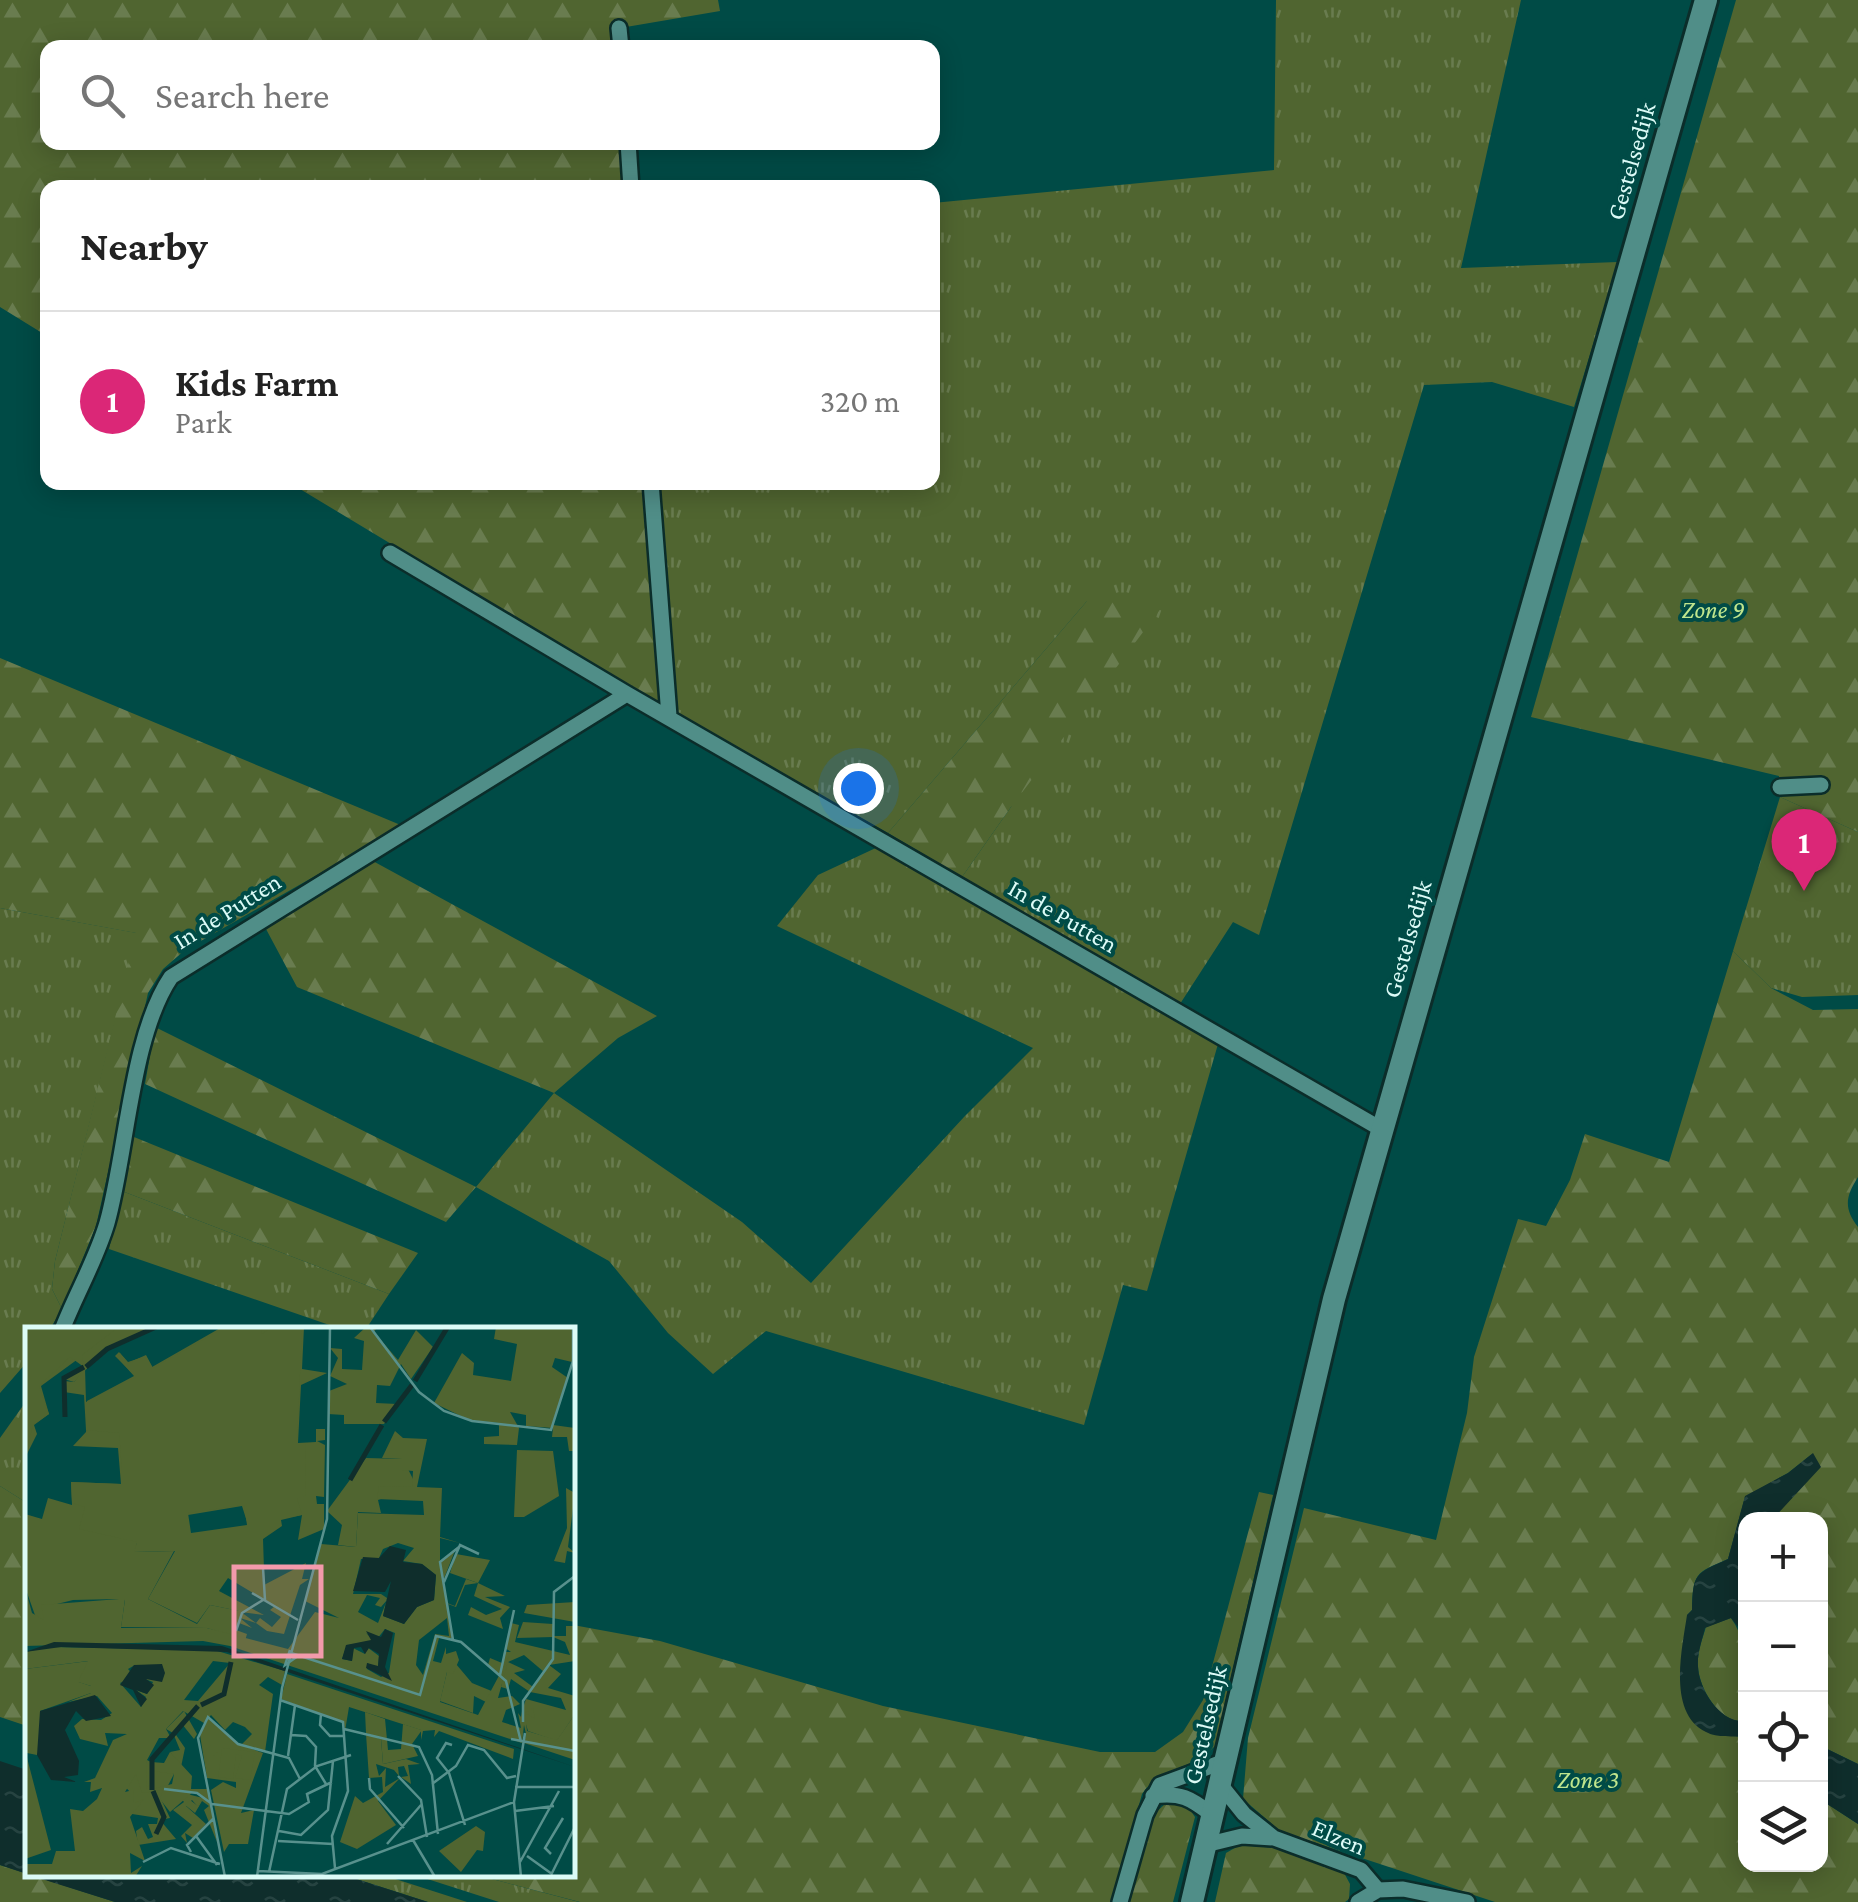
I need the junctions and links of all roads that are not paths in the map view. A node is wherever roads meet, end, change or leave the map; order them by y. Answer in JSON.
{"nodes":[{"id":1,"x":1706,"y":0,"type":"edge"},
{"id":2,"x":620,"y":28,"type":"dead end"},
{"id":3,"x":621,"y":40,"type":"edge"},
{"id":4,"x":629,"y":150,"type":"edge"},
{"id":5,"x":630,"y":180,"type":"edge"},
{"id":6,"x":652,"y":490,"type":"edge"},
{"id":7,"x":390,"y":553,"type":"dead end"},
{"id":8,"x":627,"y":694,"type":"junction"},
{"id":9,"x":668,"y":716,"type":"junction"},
{"id":10,"x":1821,"y":785,"type":"dead end"},
{"id":11,"x":1780,"y":787,"type":"dead end"},
{"id":12,"x":1381,"y":1129,"type":"junction"},
{"id":13,"x":63,"y":1327,"type":"edge"},
{"id":14,"x":1222,"y":1772,"type":"junction"},
{"id":15,"x":1153,"y":1796,"type":"junction"},
{"id":16,"x":1212,"y":1815,"type":"junction"},
{"id":17,"x":1274,"y":1838,"type":"junction"},
{"id":18,"x":1205,"y":1845,"type":"junction"},
{"id":19,"x":1378,"y":1890,"type":"junction"},
{"id":20,"x":1120,"y":1902,"type":"edge"},
{"id":21,"x":1192,"y":1902,"type":"edge"},
{"id":22,"x":1358,"y":1902,"type":"edge"},
{"id":23,"x":1467,"y":1902,"type":"edge"}],
"edges":[{"from":1,"to":12,"type":"main road","name":"Gestelsedijk"},
{"from":2,"to":3,"type":"street"},
{"from":4,"to":5,"type":"street"},
{"from":6,"to":9,"type":"street"},
{"from":7,"to":8,"type":"street","name":"In de Putten"},
{"from":8,"to":9,"type":"street","name":"In de Putten"},
{"from":8,"to":13,"type":"street","name":"In de Putten"},
{"from":9,"to":12,"type":"street","name":"In de Putten"},
{"from":10,"to":11,"type":"street"},
{"from":12,"to":14,"type":"main road","name":"Gestelsedijk"},
{"from":14,"to":15,"type":"street"},
{"from":14,"to":16,"type":"main road","name":"Gestelsedijk"},
{"from":14,"to":17,"type":"street","name":"Elzen"},
{"from":15,"to":16,"type":"street"},
{"from":15,"to":20,"type":"street"},
{"from":16,"to":18,"type":"main road","name":"Gestelsedijk"},
{"from":17,"to":18,"type":"street","name":"Elzen"},
{"from":17,"to":19,"type":"street","name":"Elzen"},
{"from":18,"to":21,"type":"main road","name":"Gestelsedijk"},
{"from":19,"to":22,"type":"street","name":"Elzen"},
{"from":19,"to":23,"type":"street","name":"Elzen"}]}
